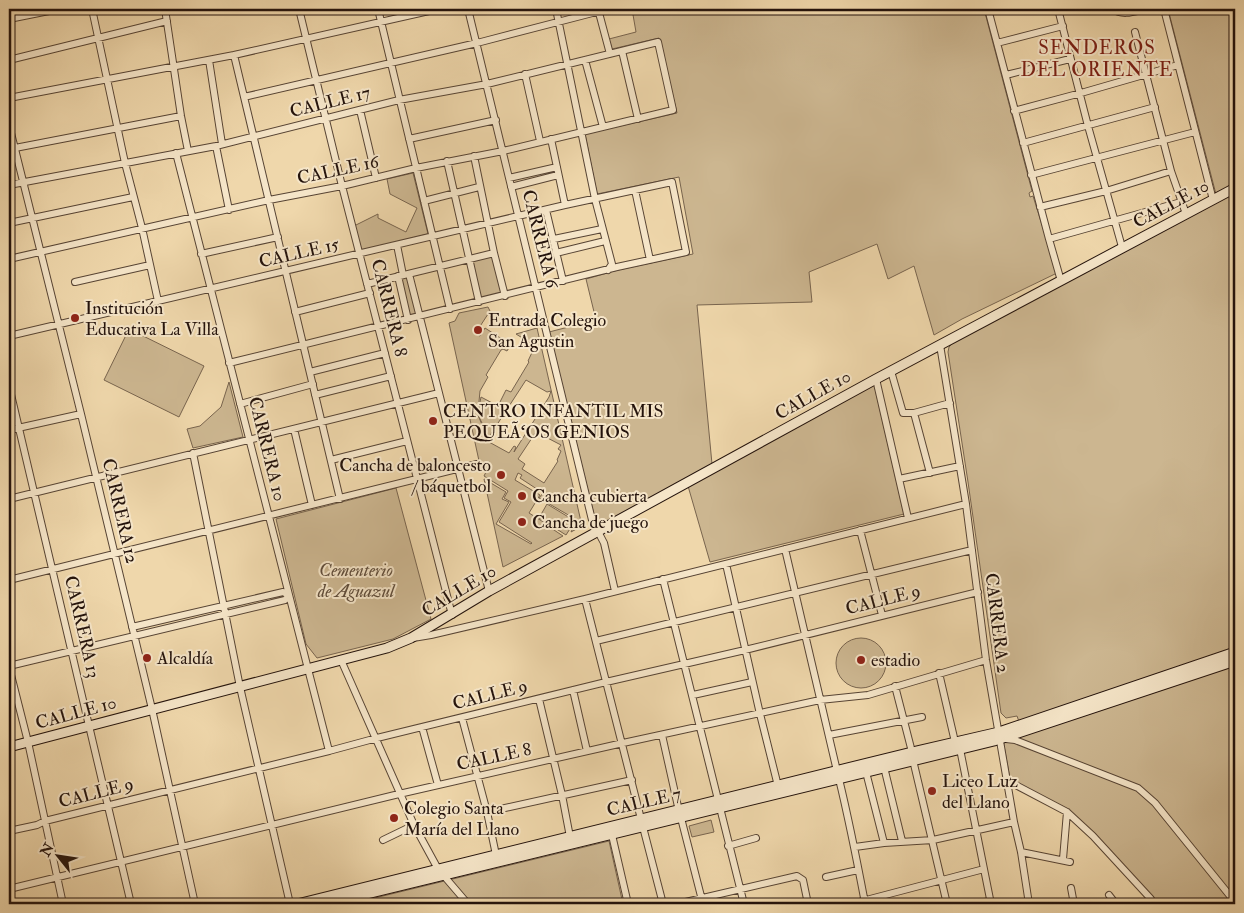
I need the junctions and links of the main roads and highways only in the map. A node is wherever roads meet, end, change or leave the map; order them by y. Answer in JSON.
{"nodes":[{"id":1,"x":1235,"y":188,"type":"edge"},
{"id":2,"x":1235,"y":652,"type":"edge"},
{"id":3,"x":1235,"y":661,"type":"edge"},
{"id":4,"x":999,"y":735,"type":"junction"},
{"id":5,"x":9,"y":746,"type":"edge"},
{"id":6,"x":912,"y":756,"type":"junction"},
{"id":7,"x":838,"y":775,"type":"junction"},
{"id":8,"x":718,"y":805,"type":"junction"},
{"id":9,"x":642,"y":823,"type":"junction"},
{"id":10,"x":441,"y":872,"type":"junction"},
{"id":11,"x":297,"y":904,"type":"edge"},
{"id":12,"x":326,"y":904,"type":"edge"}],
"edges":[{"from":1,"to":5,"type":"main road","name":"CALLE 10"},
{"from":2,"to":4,"type":"main road"},
{"from":3,"to":4,"type":"main road"},
{"from":4,"to":6,"type":"main road","name":"CALLE 7"},
{"from":6,"to":7,"type":"main road","name":"CALLE 7"},
{"from":6,"to":7,"type":"main road","name":"CALLE 7"},
{"from":7,"to":8,"type":"main road","name":"CALLE 7"},
{"from":7,"to":8,"type":"main road","name":"CALLE 7"},
{"from":8,"to":9,"type":"main road","name":"CALLE 7"},
{"from":9,"to":10,"type":"main road","name":"CALLE 7"},
{"from":9,"to":10,"type":"main road","name":"CALLE 7"},
{"from":10,"to":11,"type":"main road","name":"CALLE 7"},
{"from":10,"to":12,"type":"main road","name":"CALLE 7"}]}
